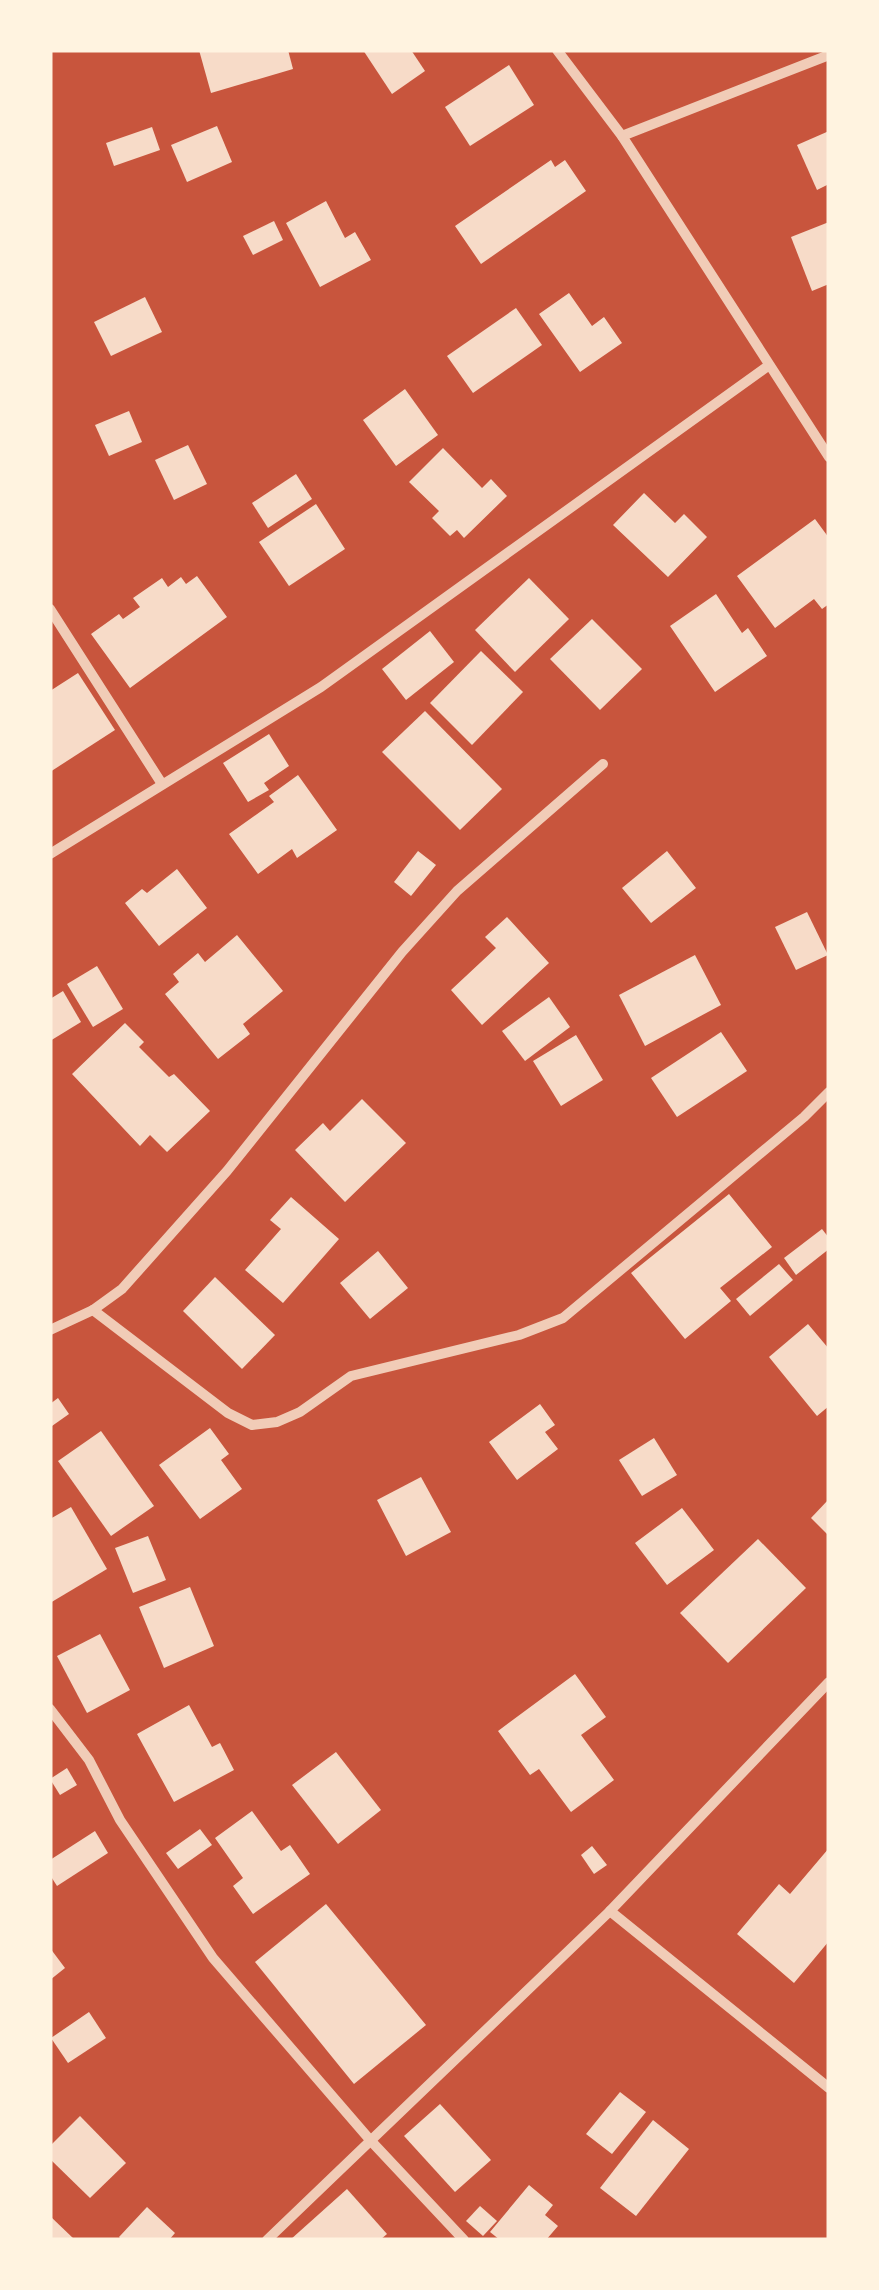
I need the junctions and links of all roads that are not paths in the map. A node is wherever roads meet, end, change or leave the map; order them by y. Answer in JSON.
{"nodes":[{"id":1,"x":557,"y":50,"type":"edge"},
{"id":2,"x":829,"y":55,"type":"edge"},
{"id":3,"x":622,"y":136,"type":"junction"},
{"id":4,"x":768,"y":366,"type":"junction"},
{"id":5,"x":829,"y":458,"type":"edge"},
{"id":6,"x":50,"y":609,"type":"edge"},
{"id":7,"x":603,"y":764,"type":"dead end"},
{"id":8,"x":162,"y":784,"type":"junction"},
{"id":9,"x":50,"y":854,"type":"edge"},
{"id":10,"x":829,"y":1092,"type":"edge"},
{"id":11,"x":93,"y":1310,"type":"junction"},
{"id":12,"x":50,"y":1330,"type":"edge"},
{"id":13,"x":829,"y":1682,"type":"edge"},
{"id":14,"x":50,"y":1709,"type":"edge"},
{"id":15,"x":610,"y":1910,"type":"junction"},
{"id":16,"x":829,"y":2088,"type":"edge"},
{"id":17,"x":370,"y":2141,"type":"junction"},
{"id":18,"x":266,"y":2240,"type":"edge"},
{"id":19,"x":464,"y":2240,"type":"edge"}],
"edges":[{"from":1,"to":3,"type":"street"},
{"from":2,"to":3,"type":"street"},
{"from":3,"to":4,"type":"street"},
{"from":4,"to":5,"type":"street"},
{"from":4,"to":8,"type":"street"},
{"from":6,"to":8,"type":"street"},
{"from":7,"to":11,"type":"street"},
{"from":8,"to":9,"type":"street"},
{"from":10,"to":11,"type":"street"},
{"from":11,"to":12,"type":"street"},
{"from":13,"to":15,"type":"street"},
{"from":14,"to":17,"type":"street"},
{"from":15,"to":16,"type":"street"},
{"from":15,"to":17,"type":"street"},
{"from":17,"to":18,"type":"street"},
{"from":17,"to":19,"type":"street"}]}
